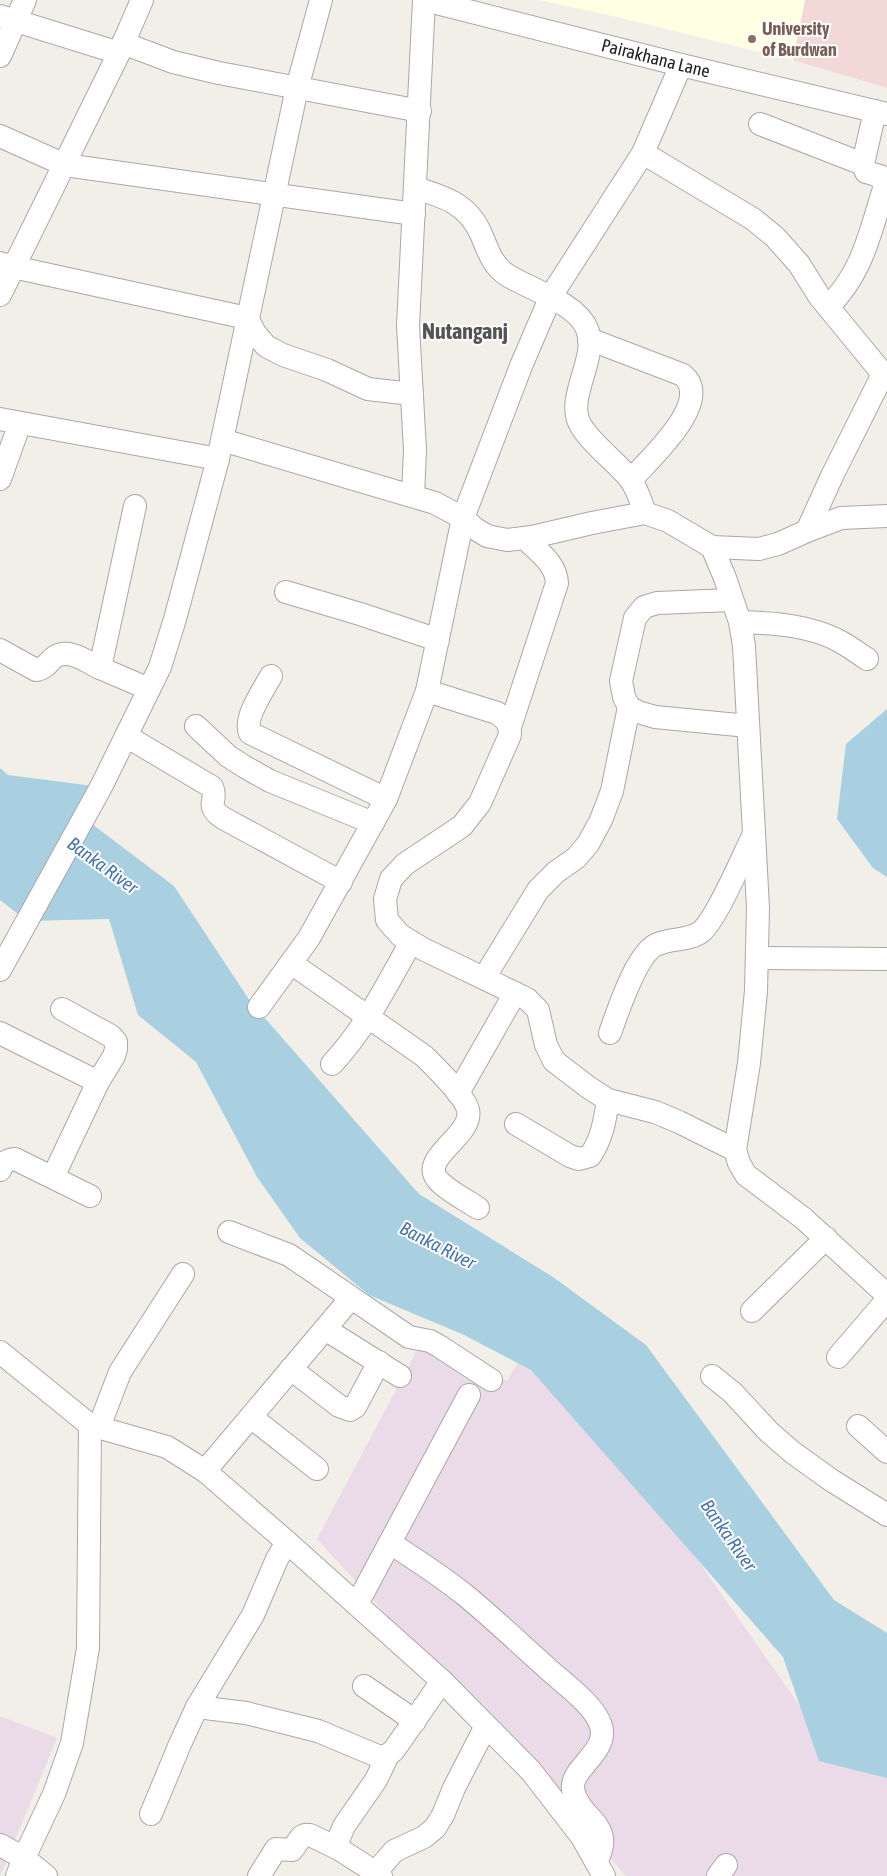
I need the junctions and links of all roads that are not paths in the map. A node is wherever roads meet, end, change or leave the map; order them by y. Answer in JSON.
{"nodes":[{"id":1,"x":25,"y":0,"type":"edge"},
{"id":2,"x":142,"y":0,"type":"edge"},
{"id":3,"x":321,"y":0,"type":"edge"},
{"id":4,"x":425,"y":0,"type":"edge"},
{"id":5,"x":8,"y":19,"type":"edge"},
{"id":6,"x":121,"y":48,"type":"junction"},
{"id":7,"x":0,"y":56,"type":"edge"},
{"id":8,"x":681,"y":65,"type":"junction"},
{"id":9,"x":297,"y":88,"type":"junction"},
{"id":10,"x":420,"y":111,"type":"junction"},
{"id":11,"x":881,"y":113,"type":"edge"},
{"id":12,"x":760,"y":124,"type":"dead end"},
{"id":13,"x":0,"y":136,"type":"edge"},
{"id":14,"x":643,"y":153,"type":"junction"},
{"id":15,"x":863,"y":164,"type":"junction"},
{"id":16,"x":65,"y":165,"type":"junction"},
{"id":17,"x":416,"y":188,"type":"junction"},
{"id":18,"x":274,"y":195,"type":"junction"},
{"id":19,"x":884,"y":203,"type":"edge"},
{"id":20,"x":414,"y":214,"type":"junction"},
{"id":21,"x":7,"y":265,"type":"edge"},
{"id":22,"x":0,"y":295,"type":"edge"},
{"id":23,"x":551,"y":296,"type":"junction"},
{"id":24,"x":828,"y":308,"type":"junction"},
{"id":25,"x":248,"y":318,"type":"junction"},
{"id":26,"x":589,"y":339,"type":"junction"},
{"id":27,"x":885,"y":375,"type":"edge"},
{"id":28,"x":412,"y":394,"type":"junction"},
{"id":29,"x":10,"y":421,"type":"edge"},
{"id":30,"x":220,"y":450,"type":"junction"},
{"id":31,"x":0,"y":480,"type":"edge"},
{"id":32,"x":631,"y":480,"type":"junction"},
{"id":33,"x":413,"y":496,"type":"junction"},
{"id":34,"x":135,"y":506,"type":"dead end"},
{"id":35,"x":645,"y":513,"type":"junction"},
{"id":36,"x":887,"y":516,"type":"edge"},
{"id":37,"x":463,"y":518,"type":"junction"},
{"id":38,"x":807,"y":531,"type":"junction"},
{"id":39,"x":525,"y":538,"type":"junction"},
{"id":40,"x":712,"y":547,"type":"junction"},
{"id":41,"x":286,"y":592,"type":"dead end"},
{"id":42,"x":732,"y":600,"type":"junction"},
{"id":43,"x":740,"y":622,"type":"junction"},
{"id":44,"x":438,"y":640,"type":"junction"},
{"id":45,"x":0,"y":650,"type":"edge"},
{"id":46,"x":867,"y":659,"type":"dead end"},
{"id":47,"x":100,"y":668,"type":"junction"},
{"id":48,"x":271,"y":676,"type":"dead end"},
{"id":49,"x":149,"y":689,"type":"junction"},
{"id":50,"x":427,"y":691,"type":"junction"},
{"id":51,"x":629,"y":707,"type":"junction"},
{"id":52,"x":196,"y":726,"type":"dead end"},
{"id":53,"x":748,"y":726,"type":"junction"},
{"id":54,"x":510,"y":727,"type":"junction"},
{"id":55,"x":126,"y":736,"type":"junction"},
{"id":56,"x":386,"y":798,"type":"junction"},
{"id":57,"x":373,"y":823,"type":"junction"},
{"id":58,"x":754,"y":836,"type":"junction"},
{"id":59,"x":341,"y":882,"type":"junction"},
{"id":60,"x":411,"y":942,"type":"junction"},
{"id":61,"x":757,"y":958,"type":"junction"},
{"id":62,"x":887,"y":959,"type":"edge"},
{"id":63,"x":291,"y":963,"type":"junction"},
{"id":64,"x":0,"y":970,"type":"edge"},
{"id":65,"x":484,"y":978,"type":"junction"},
{"id":66,"x":515,"y":993,"type":"junction"},
{"id":67,"x":259,"y":1007,"type":"dead end"},
{"id":68,"x":62,"y":1009,"type":"dead end"},
{"id":69,"x":369,"y":1018,"type":"junction"},
{"id":70,"x":0,"y":1033,"type":"edge"},
{"id":71,"x":610,"y":1033,"type":"dead end"},
{"id":72,"x":332,"y":1064,"type":"dead end"},
{"id":73,"x":98,"y":1082,"type":"junction"},
{"id":74,"x":458,"y":1093,"type":"junction"},
{"id":75,"x":608,"y":1100,"type":"junction"},
{"id":76,"x":516,"y":1124,"type":"dead end"},
{"id":77,"x":736,"y":1150,"type":"junction"},
{"id":78,"x":0,"y":1170,"type":"edge"},
{"id":79,"x":53,"y":1177,"type":"junction"},
{"id":80,"x":90,"y":1196,"type":"dead end"},
{"id":81,"x":478,"y":1208,"type":"dead end"},
{"id":82,"x":229,"y":1232,"type":"dead end"},
{"id":83,"x":826,"y":1238,"type":"junction"},
{"id":84,"x":183,"y":1274,"type":"dead end"},
{"id":85,"x":887,"y":1295,"type":"edge"},
{"id":86,"x":351,"y":1298,"type":"junction"},
{"id":87,"x":887,"y":1300,"type":"edge"},
{"id":88,"x":752,"y":1311,"type":"dead end"},
{"id":89,"x":325,"y":1329,"type":"junction"},
{"id":90,"x":0,"y":1352,"type":"edge"},
{"id":91,"x":838,"y":1357,"type":"dead end"},
{"id":92,"x":379,"y":1362,"type":"junction"},
{"id":93,"x":291,"y":1369,"type":"junction"},
{"id":94,"x":400,"y":1376,"type":"dead end"},
{"id":95,"x":712,"y":1376,"type":"dead end"},
{"id":96,"x":491,"y":1380,"type":"dead end"},
{"id":97,"x":469,"y":1395,"type":"dead end"},
{"id":98,"x":251,"y":1417,"type":"junction"},
{"id":99,"x":94,"y":1426,"type":"junction"},
{"id":100,"x":858,"y":1426,"type":"dead end"},
{"id":101,"x":887,"y":1452,"type":"edge"},
{"id":102,"x":317,"y":1469,"type":"dead end"},
{"id":103,"x":205,"y":1471,"type":"junction"},
{"id":104,"x":887,"y":1515,"type":"edge"},
{"id":105,"x":287,"y":1542,"type":"junction"},
{"id":106,"x":390,"y":1543,"type":"junction"},
{"id":107,"x":356,"y":1604,"type":"junction"},
{"id":108,"x":442,"y":1681,"type":"junction"},
{"id":109,"x":364,"y":1686,"type":"dead end"},
{"id":110,"x":197,"y":1707,"type":"junction"},
{"id":111,"x":415,"y":1721,"type":"junction"},
{"id":112,"x":486,"y":1726,"type":"junction"},
{"id":113,"x":388,"y":1755,"type":"junction"},
{"id":114,"x":151,"y":1814,"type":"dead end"},
{"id":115,"x":0,"y":1845,"type":"edge"},
{"id":116,"x":339,"y":1849,"type":"junction"},
{"id":117,"x":20,"y":1867,"type":"edge"},
{"id":118,"x":600,"y":1869,"type":"edge"},
{"id":119,"x":378,"y":1874,"type":"edge"},
{"id":120,"x":46,"y":1876,"type":"edge"},
{"id":121,"x":259,"y":1876,"type":"edge"}],
"edges":[{"from":1,"to":5,"type":"street"},
{"from":2,"to":6,"type":"street"},
{"from":3,"to":9,"type":"street"},
{"from":4,"to":8,"type":"street","name":"Pairakhana Lane"},
{"from":4,"to":10,"type":"street"},
{"from":5,"to":6,"type":"street"},
{"from":5,"to":7,"type":"street"},
{"from":6,"to":9,"type":"street"},
{"from":6,"to":16,"type":"street"},
{"from":8,"to":11,"type":"street","name":"Pairakhana Lane"},
{"from":8,"to":14,"type":"street"},
{"from":9,"to":10,"type":"street"},
{"from":9,"to":18,"type":"street"},
{"from":10,"to":17,"type":"street"},
{"from":11,"to":15,"type":"street"},
{"from":12,"to":15,"type":"street"},
{"from":13,"to":16,"type":"street"},
{"from":14,"to":23,"type":"street"},
{"from":14,"to":24,"type":"street"},
{"from":15,"to":19,"type":"street"},
{"from":16,"to":18,"type":"street"},
{"from":16,"to":21,"type":"street"},
{"from":17,"to":20,"type":"street"},
{"from":17,"to":23,"type":"street"},
{"from":18,"to":20,"type":"street"},
{"from":18,"to":25,"type":"street"},
{"from":19,"to":24,"type":"street"},
{"from":20,"to":28,"type":"street"},
{"from":21,"to":22,"type":"street"},
{"from":21,"to":25,"type":"street"},
{"from":23,"to":26,"type":"street"},
{"from":23,"to":37,"type":"street"},
{"from":24,"to":27,"type":"street"},
{"from":25,"to":28,"type":"street"},
{"from":25,"to":30,"type":"street"},
{"from":26,"to":32,"type":"street"},
{"from":26,"to":32,"type":"street"},
{"from":27,"to":38,"type":"street"},
{"from":28,"to":33,"type":"street"},
{"from":29,"to":30,"type":"street"},
{"from":29,"to":31,"type":"street"},
{"from":30,"to":33,"type":"street"},
{"from":30,"to":49,"type":"street"},
{"from":32,"to":35,"type":"street"},
{"from":33,"to":37,"type":"street"},
{"from":34,"to":47,"type":"street"},
{"from":35,"to":39,"type":"street"},
{"from":35,"to":40,"type":"street"},
{"from":36,"to":38,"type":"street"},
{"from":37,"to":39,"type":"street"},
{"from":37,"to":44,"type":"street"},
{"from":38,"to":40,"type":"street"},
{"from":39,"to":54,"type":"street"},
{"from":40,"to":42,"type":"street"},
{"from":41,"to":44,"type":"street"},
{"from":42,"to":43,"type":"street"},
{"from":42,"to":51,"type":"street"},
{"from":43,"to":46,"type":"street"},
{"from":43,"to":53,"type":"street"},
{"from":44,"to":50,"type":"street"},
{"from":45,"to":47,"type":"street"},
{"from":47,"to":49,"type":"street"},
{"from":48,"to":56,"type":"street"},
{"from":49,"to":55,"type":"street"},
{"from":50,"to":54,"type":"street"},
{"from":50,"to":56,"type":"street"},
{"from":51,"to":53,"type":"street"},
{"from":51,"to":65,"type":"street"},
{"from":52,"to":57,"type":"street"},
{"from":53,"to":58,"type":"street"},
{"from":54,"to":60,"type":"street"},
{"from":55,"to":59,"type":"street"},
{"from":55,"to":64,"type":"street"},
{"from":56,"to":57,"type":"street"},
{"from":57,"to":59,"type":"street"},
{"from":58,"to":61,"type":"street"},
{"from":58,"to":71,"type":"street"},
{"from":59,"to":63,"type":"street"},
{"from":60,"to":65,"type":"street"},
{"from":60,"to":69,"type":"street"},
{"from":61,"to":62,"type":"street"},
{"from":61,"to":77,"type":"street"},
{"from":63,"to":67,"type":"street"},
{"from":63,"to":69,"type":"street"},
{"from":65,"to":66,"type":"street"},
{"from":66,"to":74,"type":"street"},
{"from":66,"to":75,"type":"street"},
{"from":68,"to":73,"type":"street"},
{"from":69,"to":72,"type":"street"},
{"from":69,"to":74,"type":"street"},
{"from":70,"to":73,"type":"street"},
{"from":73,"to":79,"type":"street"},
{"from":74,"to":81,"type":"street"},
{"from":75,"to":76,"type":"street"},
{"from":75,"to":77,"type":"street"},
{"from":77,"to":83,"type":"street"},
{"from":78,"to":79,"type":"street"},
{"from":79,"to":80,"type":"street"},
{"from":82,"to":86,"type":"street"},
{"from":83,"to":85,"type":"street"},
{"from":83,"to":88,"type":"street"},
{"from":84,"to":99,"type":"street"},
{"from":86,"to":89,"type":"street"},
{"from":86,"to":96,"type":"street"},
{"from":87,"to":91,"type":"street"},
{"from":89,"to":92,"type":"street"},
{"from":89,"to":93,"type":"street"},
{"from":90,"to":99,"type":"street"},
{"from":92,"to":93,"type":"street"},
{"from":92,"to":94,"type":"street"},
{"from":93,"to":98,"type":"street"},
{"from":95,"to":104,"type":"street"},
{"from":97,"to":106,"type":"street"},
{"from":98,"to":102,"type":"street"},
{"from":98,"to":103,"type":"street"},
{"from":99,"to":103,"type":"street"},
{"from":99,"to":117,"type":"street"},
{"from":100,"to":101,"type":"street"},
{"from":103,"to":105,"type":"street"},
{"from":105,"to":107,"type":"street"},
{"from":105,"to":110,"type":"street"},
{"from":106,"to":107,"type":"street"},
{"from":106,"to":118,"type":"street"},
{"from":107,"to":108,"type":"street"},
{"from":108,"to":111,"type":"street"},
{"from":108,"to":112,"type":"street"},
{"from":109,"to":111,"type":"street"},
{"from":110,"to":113,"type":"street"},
{"from":110,"to":114,"type":"street"},
{"from":111,"to":113,"type":"street"},
{"from":112,"to":118,"type":"street"},
{"from":112,"to":119,"type":"street"},
{"from":113,"to":116,"type":"street"},
{"from":115,"to":117,"type":"street"},
{"from":116,"to":119,"type":"street"},
{"from":116,"to":121,"type":"street"},
{"from":117,"to":120,"type":"street"}]}
